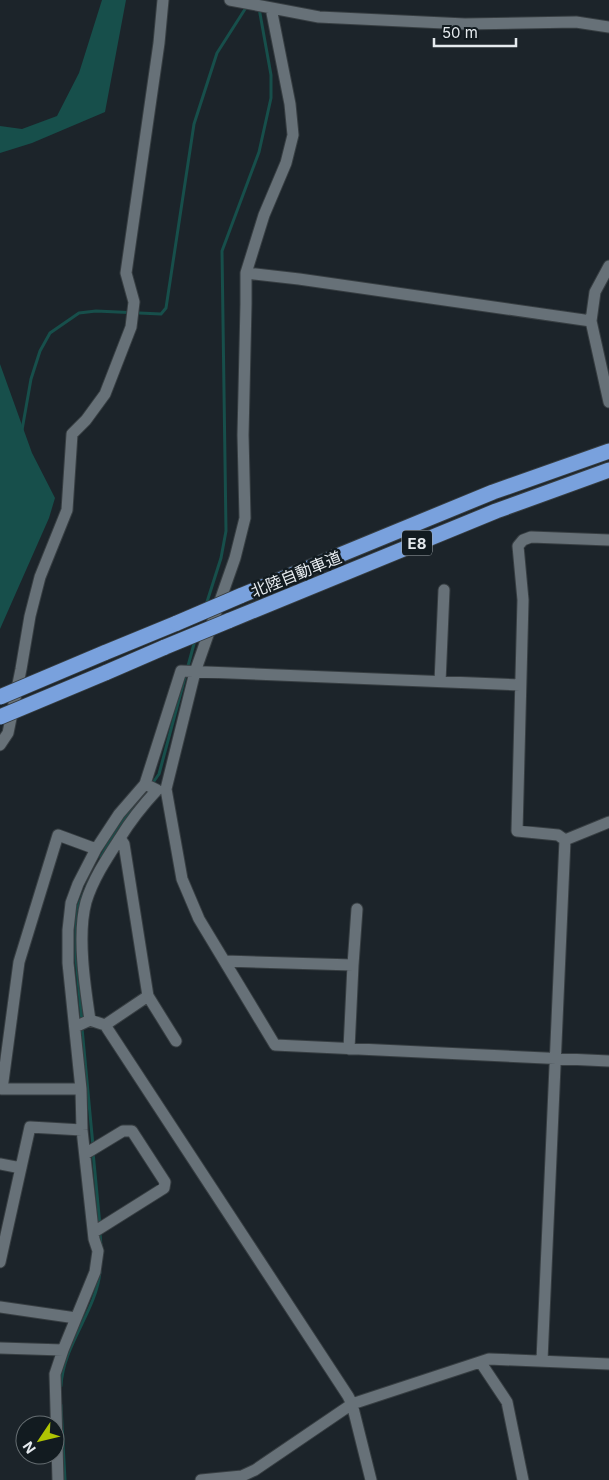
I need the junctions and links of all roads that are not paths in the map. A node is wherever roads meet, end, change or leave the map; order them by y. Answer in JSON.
{"nodes":[{"id":1,"x":163,"y":0,"type":"edge"},
{"id":2,"x":230,"y":0,"type":"edge"},
{"id":3,"x":271,"y":8,"type":"junction"},
{"id":4,"x":609,"y":27,"type":"edge"},
{"id":5,"x":609,"y":266,"type":"edge"},
{"id":6,"x":246,"y":273,"type":"junction"},
{"id":7,"x":591,"y":320,"type":"junction"},
{"id":8,"x":609,"y":402,"type":"edge"},
{"id":9,"x":609,"y":451,"type":"edge"},
{"id":10,"x":609,"y":470,"type":"edge"},
{"id":11,"x":609,"y":540,"type":"edge"},
{"id":12,"x":444,"y":590,"type":"dead end"},
{"id":13,"x":195,"y":672,"type":"junction"},
{"id":14,"x":440,"y":682,"type":"junction"},
{"id":15,"x":520,"y":685,"type":"junction"},
{"id":16,"x":0,"y":697,"type":"edge"},
{"id":17,"x":0,"y":717,"type":"edge"},
{"id":18,"x":0,"y":745,"type":"edge"},
{"id":19,"x":145,"y":784,"type":"junction"},
{"id":20,"x":162,"y":790,"type":"junction"},
{"id":21,"x":609,"y":822,"type":"edge"},
{"id":22,"x":120,"y":838,"type":"junction"},
{"id":23,"x":566,"y":840,"type":"junction"},
{"id":24,"x":96,"y":849,"type":"junction"},
{"id":25,"x":357,"y":909,"type":"dead end"},
{"id":26,"x":225,"y":961,"type":"junction"},
{"id":27,"x":353,"y":965,"type":"junction"},
{"id":28,"x":148,"y":996,"type":"junction"},
{"id":29,"x":90,"y":1020,"type":"junction"},
{"id":30,"x":105,"y":1025,"type":"junction"},
{"id":31,"x":75,"y":1027,"type":"junction"},
{"id":32,"x":176,"y":1041,"type":"dead end"},
{"id":33,"x":348,"y":1049,"type":"junction"},
{"id":34,"x":556,"y":1059,"type":"junction"},
{"id":35,"x":609,"y":1061,"type":"edge"},
{"id":36,"x":81,"y":1089,"type":"junction"},
{"id":37,"x":82,"y":1130,"type":"junction"},
{"id":38,"x":84,"y":1154,"type":"junction"},
{"id":39,"x":0,"y":1164,"type":"edge"},
{"id":40,"x":21,"y":1168,"type":"junction"},
{"id":41,"x":94,"y":1232,"type":"junction"},
{"id":42,"x":3,"y":1233,"type":"edge"},
{"id":43,"x":0,"y":1262,"type":"edge"},
{"id":44,"x":0,"y":1307,"type":"edge"},
{"id":45,"x":76,"y":1318,"type":"junction"},
{"id":46,"x":0,"y":1348,"type":"edge"},
{"id":47,"x":63,"y":1350,"type":"junction"},
{"id":48,"x":542,"y":1360,"type":"junction"},
{"id":49,"x":481,"y":1363,"type":"junction"},
{"id":50,"x":609,"y":1364,"type":"edge"},
{"id":51,"x":352,"y":1404,"type":"junction"},
{"id":52,"x":58,"y":1480,"type":"edge"},
{"id":53,"x":201,"y":1480,"type":"edge"},
{"id":54,"x":371,"y":1480,"type":"edge"},
{"id":55,"x":523,"y":1480,"type":"edge"}],
"edges":[{"from":1,"to":18,"type":"street"},
{"from":2,"to":3,"type":"street"},
{"from":3,"to":4,"type":"street"},
{"from":3,"to":6,"type":"street"},
{"from":5,"to":7,"type":"street"},
{"from":6,"to":7,"type":"street"},
{"from":6,"to":13,"type":"street"},
{"from":7,"to":8,"type":"street"},
{"from":9,"to":16,"type":"highway","name":"北陸自動車道","number":"E8","bridge":true},
{"from":10,"to":17,"type":"highway","name":"北陸自動車道","number":"E8","bridge":true},
{"from":11,"to":15,"type":"street"},
{"from":12,"to":14,"type":"street"},
{"from":13,"to":14,"type":"street"},
{"from":13,"to":19,"type":"street"},
{"from":13,"to":20,"type":"street"},
{"from":14,"to":15,"type":"street"},
{"from":15,"to":23,"type":"street"},
{"from":19,"to":20,"type":"street"},
{"from":19,"to":24,"type":"street"},
{"from":20,"to":22,"type":"street"},
{"from":20,"to":26,"type":"street"},
{"from":21,"to":23,"type":"street"},
{"from":22,"to":28,"type":"street"},
{"from":22,"to":29,"type":"street"},
{"from":23,"to":34,"type":"street"},
{"from":24,"to":31,"type":"street"},
{"from":24,"to":36,"type":"street"},
{"from":25,"to":27,"type":"street"},
{"from":26,"to":27,"type":"street"},
{"from":26,"to":33,"type":"street"},
{"from":27,"to":33,"type":"street"},
{"from":28,"to":30,"type":"street"},
{"from":28,"to":32,"type":"street"},
{"from":29,"to":30,"type":"street"},
{"from":29,"to":31,"type":"street"},
{"from":30,"to":51,"type":"street"},
{"from":31,"to":36,"type":"street"},
{"from":33,"to":34,"type":"street"},
{"from":34,"to":35,"type":"street"},
{"from":34,"to":48,"type":"street"},
{"from":36,"to":37,"type":"street"},
{"from":37,"to":38,"type":"street"},
{"from":37,"to":40,"type":"street"},
{"from":38,"to":41,"type":"street"},
{"from":38,"to":41,"type":"street"},
{"from":39,"to":40,"type":"street"},
{"from":40,"to":42,"type":"street"},
{"from":41,"to":45,"type":"street"},
{"from":42,"to":43,"type":"street"},
{"from":44,"to":45,"type":"street"},
{"from":45,"to":47,"type":"street"},
{"from":46,"to":47,"type":"street"},
{"from":47,"to":52,"type":"street"},
{"from":48,"to":49,"type":"street"},
{"from":48,"to":50,"type":"street"},
{"from":49,"to":51,"type":"street"},
{"from":49,"to":55,"type":"street"},
{"from":51,"to":53,"type":"street"},
{"from":51,"to":54,"type":"street"}]}
